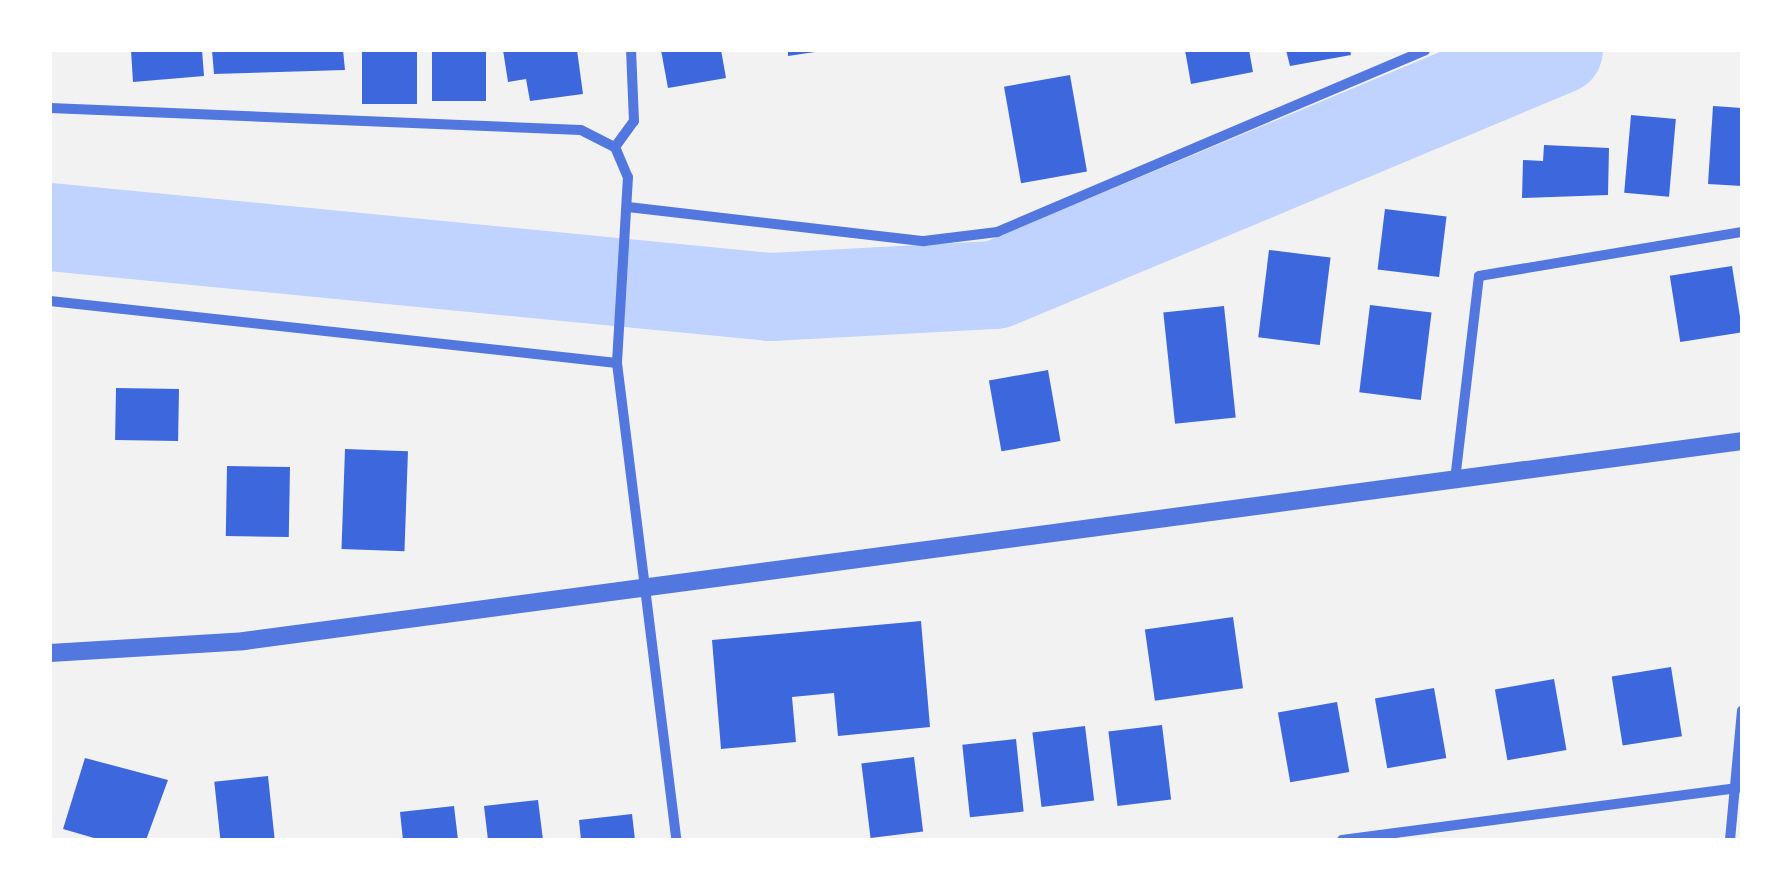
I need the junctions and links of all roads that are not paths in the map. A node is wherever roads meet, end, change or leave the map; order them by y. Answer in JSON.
{"nodes":[{"id":1,"x":631,"y":50,"type":"edge"},
{"id":2,"x":1425,"y":50,"type":"edge"},
{"id":3,"x":50,"y":108,"type":"edge"},
{"id":4,"x":615,"y":147,"type":"junction"},
{"id":5,"x":628,"y":207,"type":"junction"},
{"id":6,"x":1742,"y":232,"type":"edge"},
{"id":7,"x":50,"y":301,"type":"edge"},
{"id":8,"x":617,"y":362,"type":"junction"},
{"id":9,"x":1742,"y":440,"type":"edge"},
{"id":10,"x":1456,"y":480,"type":"junction"},
{"id":11,"x":646,"y":588,"type":"junction"},
{"id":12,"x":50,"y":653,"type":"edge"},
{"id":13,"x":1742,"y":711,"type":"edge"},
{"id":14,"x":1738,"y":788,"type":"junction"},
{"id":15,"x":676,"y":840,"type":"edge"},
{"id":16,"x":1342,"y":840,"type":"edge"},
{"id":17,"x":1730,"y":840,"type":"edge"}],
"edges":[{"from":1,"to":4,"type":"street"},
{"from":2,"to":5,"type":"street"},
{"from":3,"to":4,"type":"street"},
{"from":4,"to":5,"type":"street"},
{"from":5,"to":8,"type":"street"},
{"from":6,"to":10,"type":"street"},
{"from":7,"to":8,"type":"street"},
{"from":8,"to":11,"type":"street"},
{"from":9,"to":10,"type":"street"},
{"from":10,"to":11,"type":"street"},
{"from":11,"to":12,"type":"street"},
{"from":11,"to":15,"type":"street"},
{"from":13,"to":14,"type":"street"},
{"from":14,"to":16,"type":"street"},
{"from":14,"to":17,"type":"street"}]}
